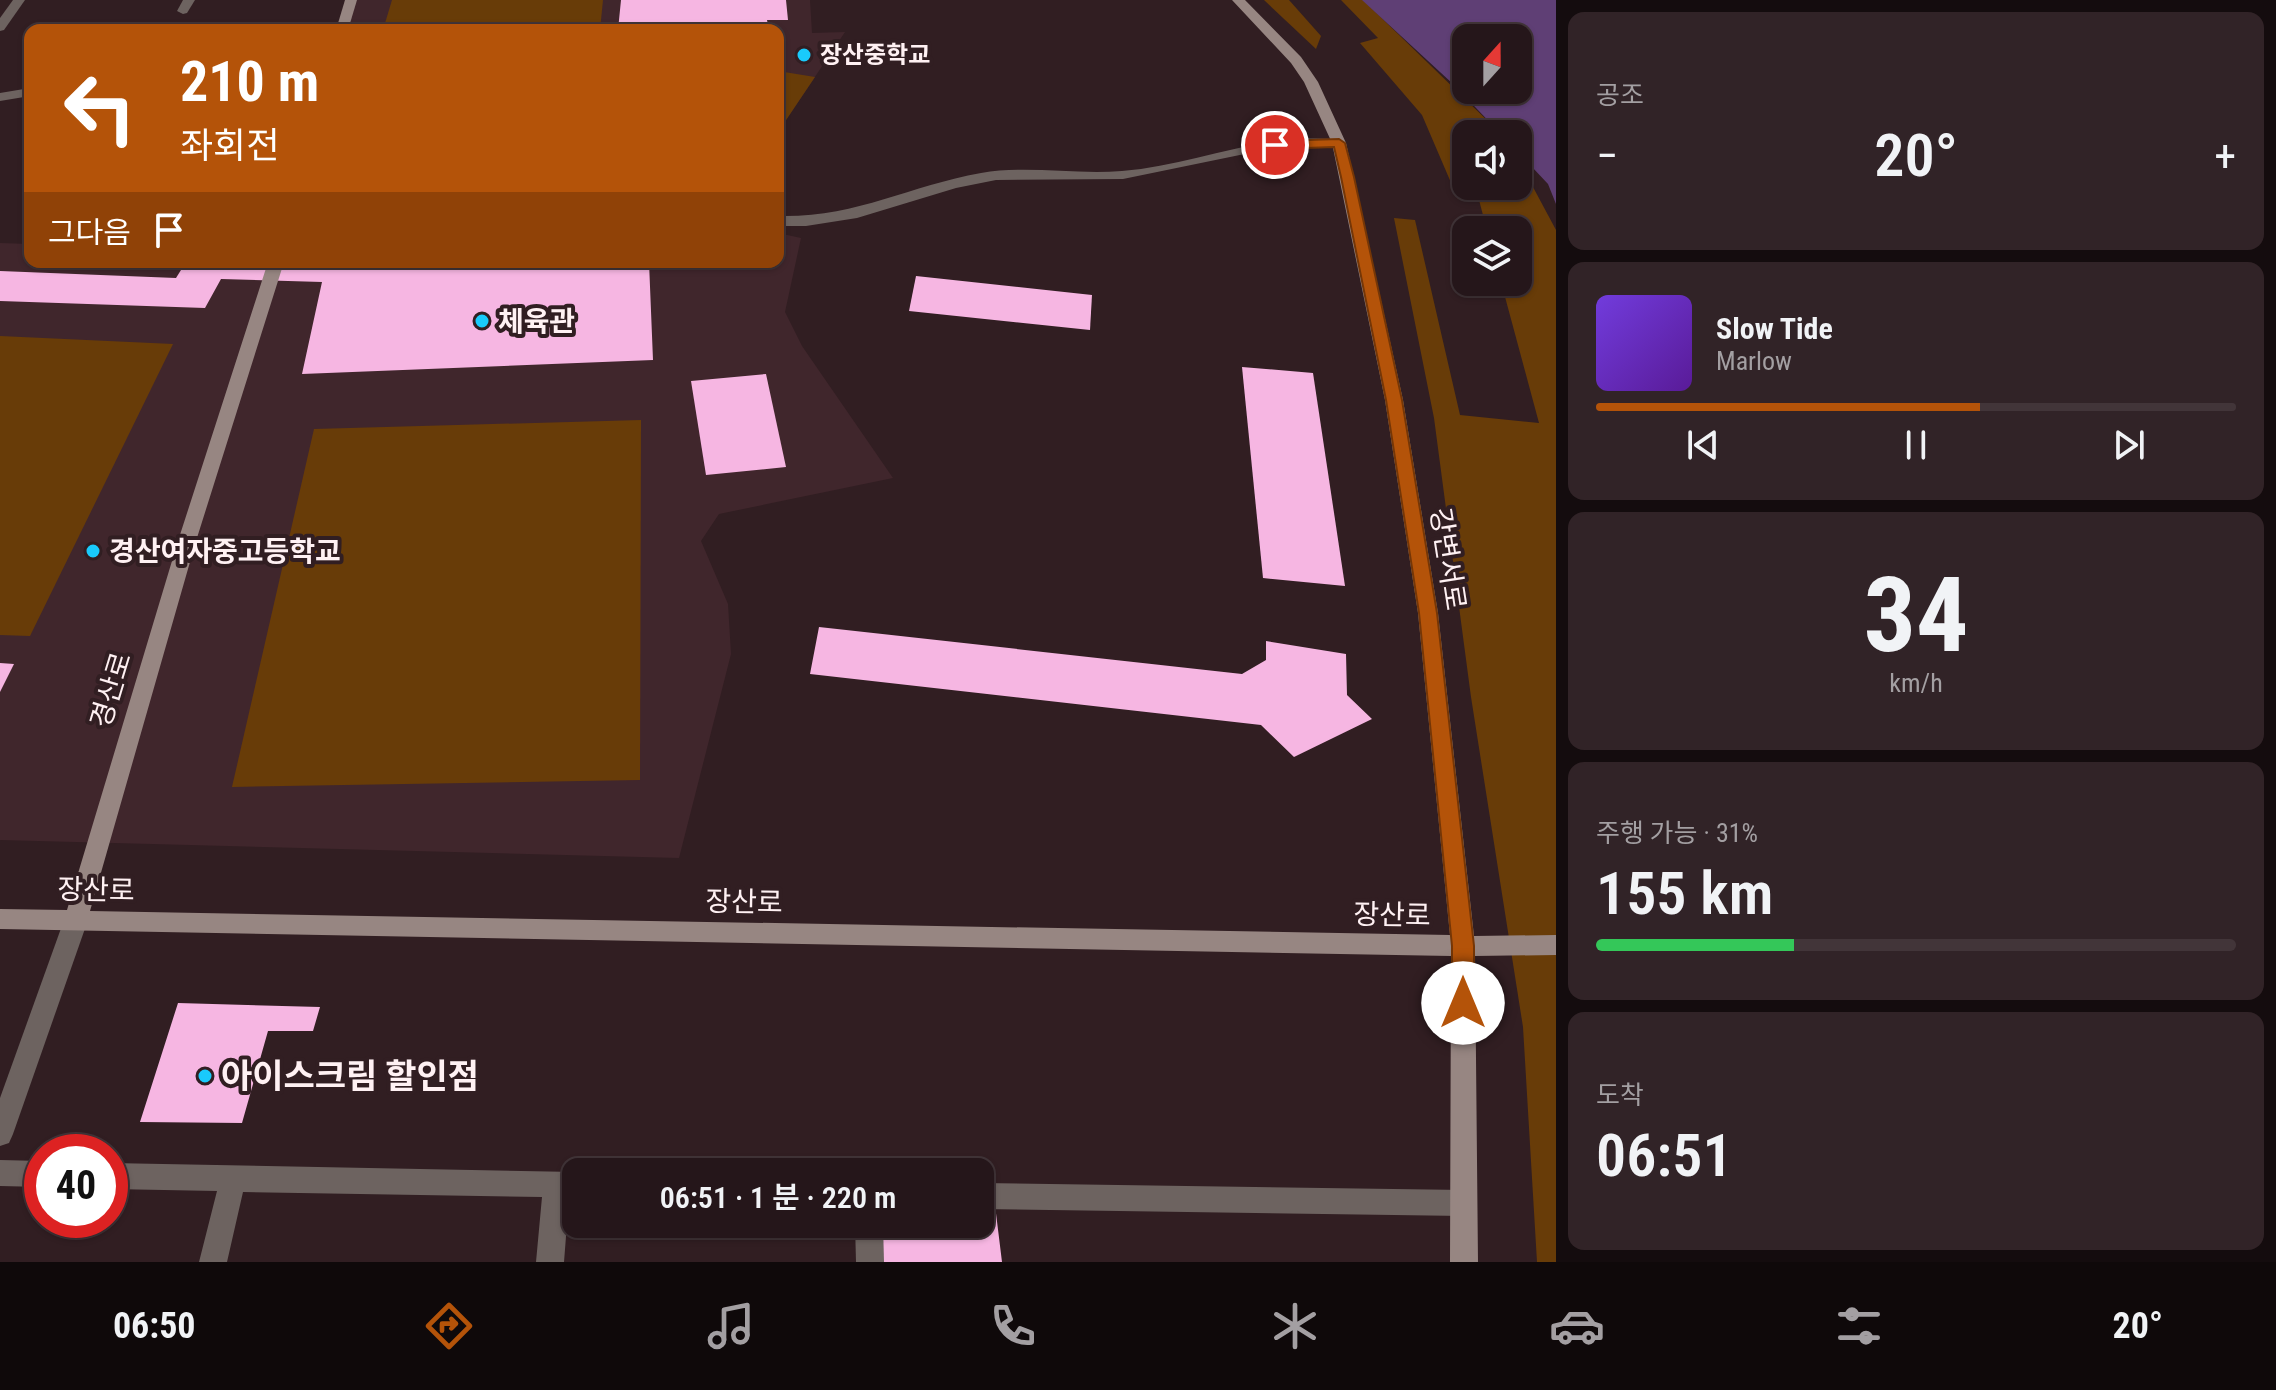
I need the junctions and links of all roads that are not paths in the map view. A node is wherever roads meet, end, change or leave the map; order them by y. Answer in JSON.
{"nodes":[{"id":1,"x":19,"y":0,"type":"edge"},
{"id":2,"x":351,"y":0,"type":"edge"},
{"id":3,"x":1238,"y":0,"type":"edge"},
{"id":4,"x":344,"y":24,"type":"edge"},
{"id":5,"x":0,"y":27,"type":"edge"},
{"id":6,"x":24,"y":93,"type":"edge"},
{"id":7,"x":0,"y":97,"type":"edge"},
{"id":8,"x":1339,"y":143,"type":"junction"},
{"id":9,"x":784,"y":221,"type":"edge"},
{"id":10,"x":274,"y":268,"type":"edge"},
{"id":11,"x":0,"y":919,"type":"edge"},
{"id":12,"x":76,"y":920,"type":"junction"},
{"id":13,"x":1556,"y":945,"type":"edge"},
{"id":14,"x":1475,"y":946,"type":"junction"},
{"id":15,"x":0,"y":1134,"type":"edge"},
{"id":16,"x":0,"y":1173,"type":"edge"},
{"id":17,"x":24,"y":1174,"type":"edge"},
{"id":18,"x":128,"y":1176,"type":"edge"},
{"id":19,"x":233,"y":1178,"type":"junction"},
{"id":20,"x":562,"y":1184,"type":"edge"},
{"id":21,"x":994,"y":1196,"type":"edge"},
{"id":22,"x":1464,"y":1203,"type":"junction"},
{"id":23,"x":562,"y":1207,"type":"edge"},
{"id":24,"x":869,"y":1238,"type":"edge"},
{"id":25,"x":213,"y":1262,"type":"edge"},
{"id":26,"x":550,"y":1262,"type":"edge"},
{"id":27,"x":870,"y":1262,"type":"edge"},
{"id":28,"x":1464,"y":1262,"type":"edge"}],
"edges":[{"from":1,"to":5,"type":"street"},
{"from":2,"to":4,"type":"street"},
{"from":3,"to":8,"type":"street","name":"강변서로"},
{"from":6,"to":7,"type":"street"},
{"from":8,"to":9,"type":"street"},
{"from":8,"to":14,"type":"street","name":"강변서로"},
{"from":10,"to":12,"type":"street","name":"경산로"},
{"from":11,"to":12,"type":"street","name":"장산로"},
{"from":12,"to":14,"type":"street","name":"장산로"},
{"from":12,"to":15,"type":"street","name":"경산로"},
{"from":13,"to":14,"type":"street","name":"장산로"},
{"from":14,"to":22,"type":"street","name":"강변서로"},
{"from":16,"to":17,"type":"street"},
{"from":18,"to":19,"type":"street"},
{"from":19,"to":20,"type":"street"},
{"from":19,"to":25,"type":"street"},
{"from":21,"to":22,"type":"street"},
{"from":22,"to":28,"type":"street","name":"강변서로"},
{"from":23,"to":26,"type":"street"},
{"from":24,"to":27,"type":"street"}]}
